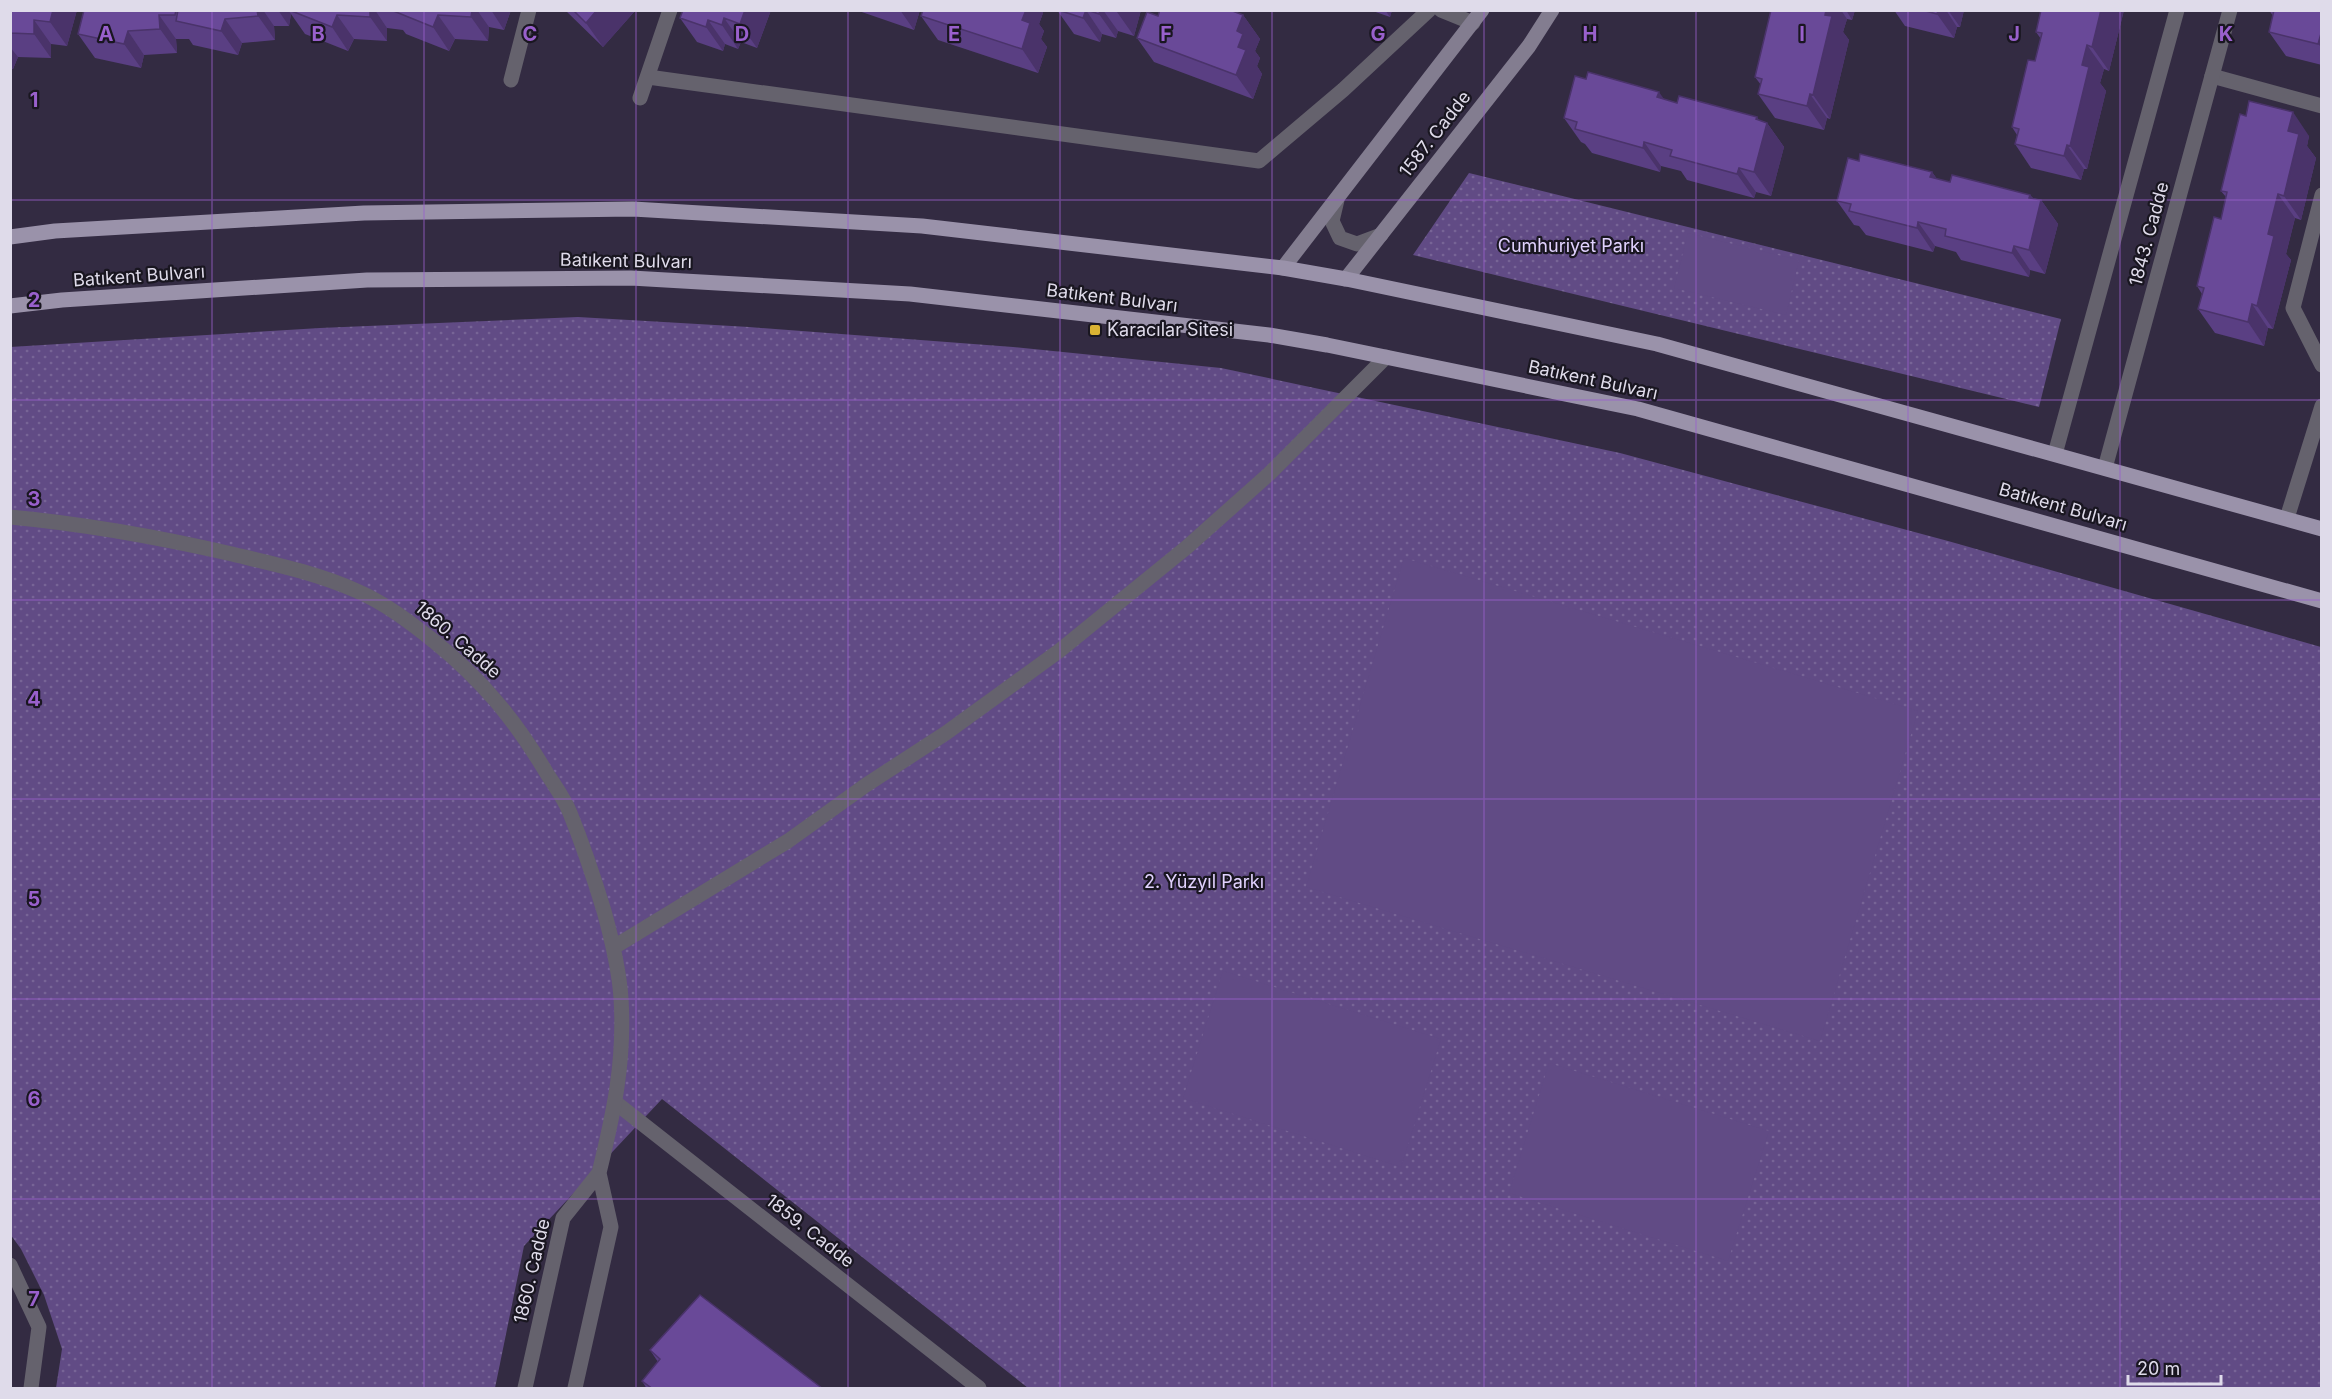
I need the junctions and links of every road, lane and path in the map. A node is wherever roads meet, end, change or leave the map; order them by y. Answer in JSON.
{"nodes":[{"id":1,"x":529,"y":10,"type":"edge"},
{"id":2,"x":670,"y":10,"type":"edge"},
{"id":3,"x":1429,"y":10,"type":"edge"},
{"id":4,"x":1441,"y":10,"type":"edge"},
{"id":5,"x":1552,"y":10,"type":"edge"},
{"id":6,"x":2177,"y":10,"type":"edge"},
{"id":7,"x":2230,"y":10,"type":"edge"},
{"id":8,"x":1478,"y":17,"type":"edge"},
{"id":9,"x":2212,"y":76,"type":"junction"},
{"id":10,"x":648,"y":77,"type":"junction"},
{"id":11,"x":511,"y":80,"type":"dead end"},
{"id":12,"x":640,"y":98,"type":"dead end"},
{"id":13,"x":2322,"y":106,"type":"edge"},
{"id":14,"x":2322,"y":195,"type":"edge"},
{"id":15,"x":1337,"y":200,"type":"junction"},
{"id":16,"x":1381,"y":235,"type":"junction"},
{"id":17,"x":10,"y":237,"type":"edge"},
{"id":18,"x":1283,"y":268,"type":"junction"},
{"id":19,"x":1346,"y":279,"type":"junction"},
{"id":20,"x":10,"y":306,"type":"edge"},
{"id":21,"x":1386,"y":357,"type":"junction"},
{"id":22,"x":2322,"y":365,"type":"edge"},
{"id":23,"x":2322,"y":406,"type":"edge"},
{"id":24,"x":2055,"y":454,"type":"junction"},
{"id":25,"x":2105,"y":468,"type":"junction"},
{"id":26,"x":10,"y":517,"type":"edge"},
{"id":27,"x":2287,"y":518,"type":"junction"},
{"id":28,"x":2322,"y":529,"type":"edge"},
{"id":29,"x":2322,"y":601,"type":"edge"},
{"id":30,"x":614,"y":947,"type":"junction"},
{"id":31,"x":616,"y":1103,"type":"junction"},
{"id":32,"x":599,"y":1173,"type":"junction"},
{"id":33,"x":10,"y":1265,"type":"edge"},
{"id":34,"x":31,"y":1389,"type":"edge"},
{"id":35,"x":525,"y":1389,"type":"edge"},
{"id":36,"x":575,"y":1389,"type":"edge"},
{"id":37,"x":980,"y":1389,"type":"edge"}],
"edges":[{"from":1,"to":11,"type":"street"},
{"from":2,"to":10,"type":"street"},
{"from":3,"to":10,"type":"street"},
{"from":4,"to":8,"type":"street"},
{"from":5,"to":16,"type":"main road","name":"1587. Cadde"},
{"from":6,"to":24,"type":"street","name":"1843. Cadde"},
{"from":7,"to":9,"type":"street","name":"1843. Cadde"},
{"from":8,"to":15,"type":"main road","name":"1587. Cadde"},
{"from":9,"to":13,"type":"street"},
{"from":9,"to":25,"type":"street","name":"1843. Cadde"},
{"from":10,"to":12,"type":"street"},
{"from":14,"to":22,"type":"street"},
{"from":15,"to":16,"type":"street"},
{"from":15,"to":18,"type":"main road","name":"1587. Cadde"},
{"from":16,"to":19,"type":"main road","name":"1587. Cadde"},
{"from":17,"to":18,"type":"main road"},
{"from":18,"to":19,"type":"main road"},
{"from":19,"to":24,"type":"main road"},
{"from":20,"to":21,"type":"main road","name":"Batıkent Bulvarı"},
{"from":21,"to":29,"type":"main road","name":"Batıkent Bulvarı"},
{"from":21,"to":30,"type":"street"},
{"from":23,"to":27,"type":"street"},
{"from":24,"to":25,"type":"main road"},
{"from":25,"to":27,"type":"main road"},
{"from":26,"to":30,"type":"street","name":"1860. Cadde"},
{"from":27,"to":28,"type":"main road"},
{"from":30,"to":31,"type":"street","name":"1860. Cadde"},
{"from":31,"to":32,"type":"street","name":"1860. Cadde"},
{"from":31,"to":37,"type":"street","name":"1859. Cadde"},
{"from":32,"to":35,"type":"street","name":"1860. Cadde"},
{"from":32,"to":36,"type":"street","name":"1860. Cadde"},
{"from":33,"to":34,"type":"street"}]}
